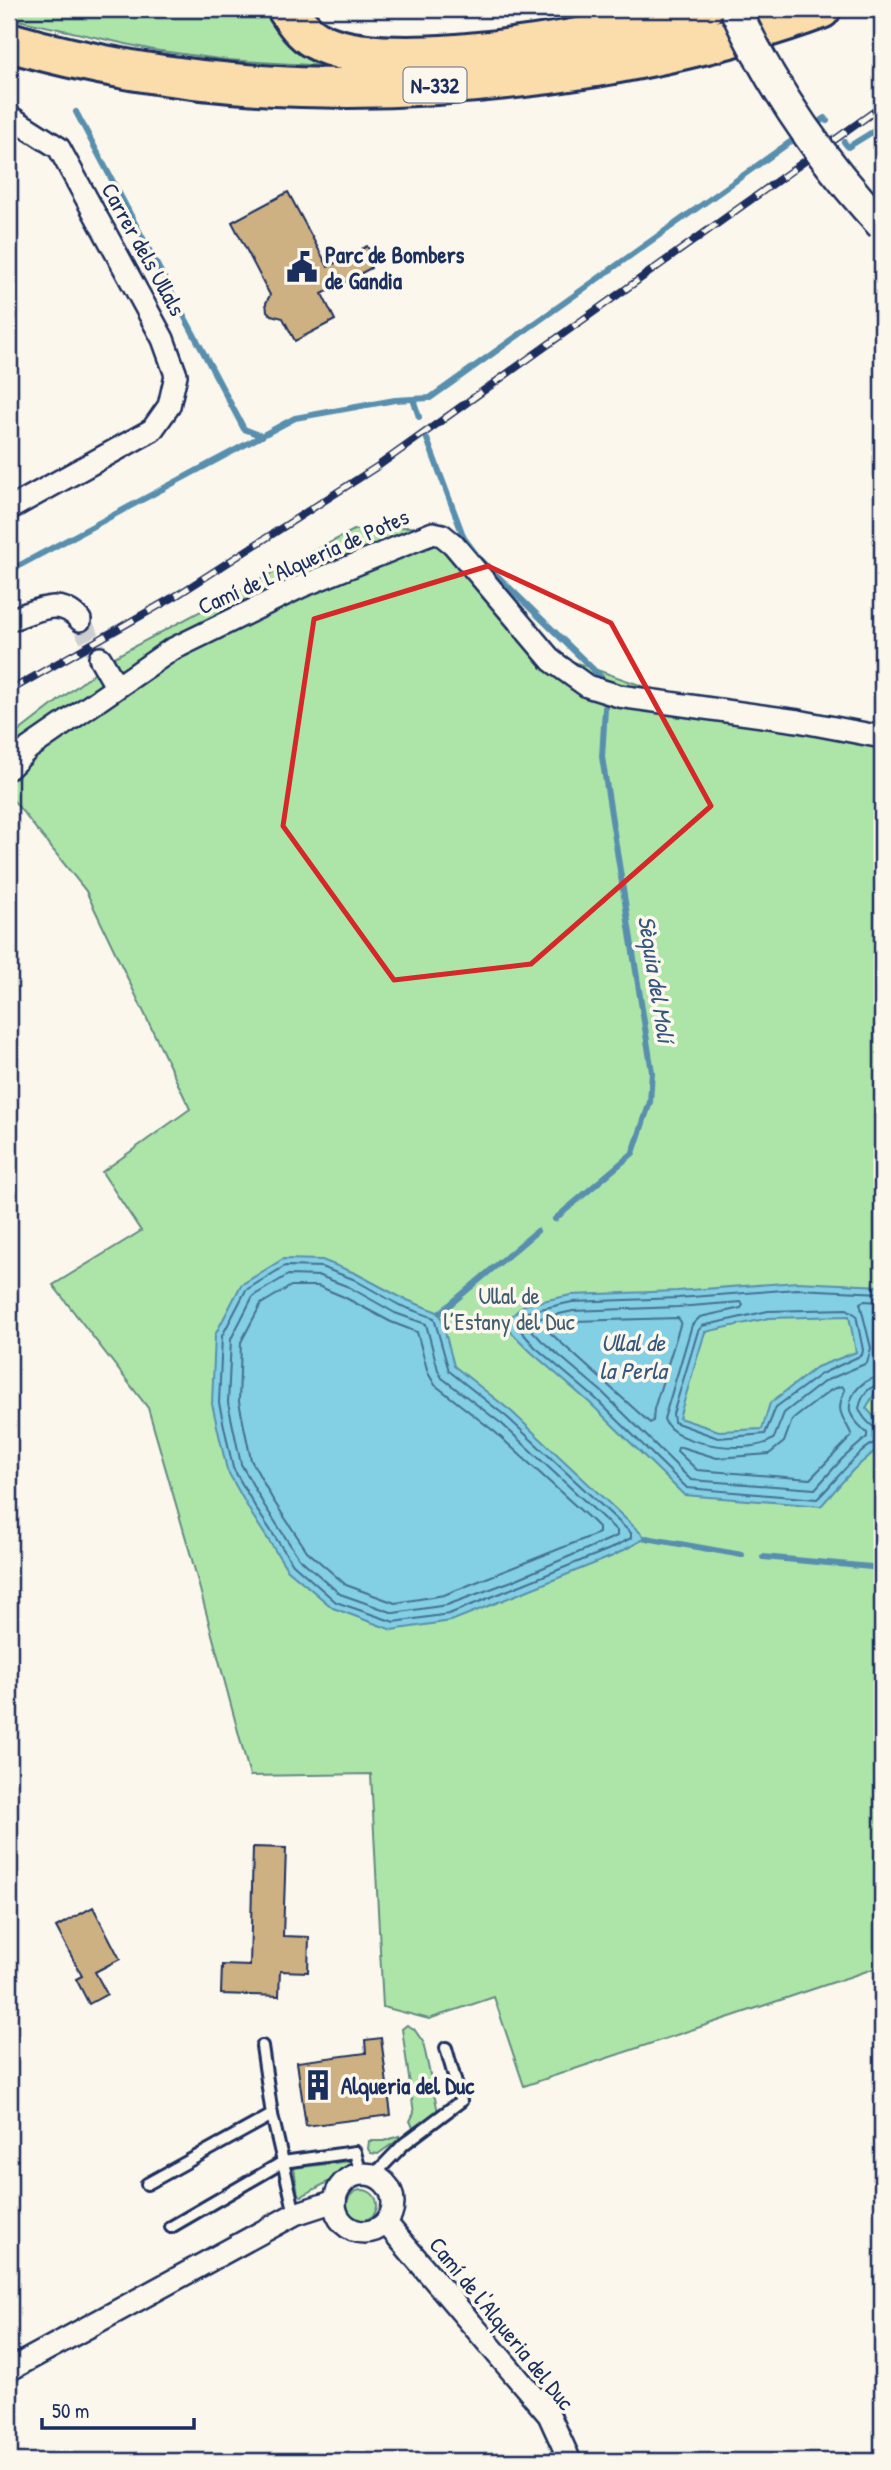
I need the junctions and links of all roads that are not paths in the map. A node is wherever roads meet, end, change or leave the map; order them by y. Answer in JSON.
{"nodes":[{"id":1,"x":287,"y":9,"type":"edge"},
{"id":2,"x":703,"y":9,"type":"edge"},
{"id":3,"x":735,"y":9,"type":"edge"},
{"id":4,"x":821,"y":9,"type":"edge"},
{"id":5,"x":20,"y":47,"type":"edge"},
{"id":6,"x":9,"y":116,"type":"edge"},
{"id":7,"x":882,"y":225,"type":"edge"},
{"id":8,"x":9,"y":509,"type":"edge"},
{"id":9,"x":9,"y":620,"type":"edge"},
{"id":10,"x":80,"y":620,"type":"tunnel mouth"},
{"id":11,"x":100,"y":658,"type":"tunnel mouth"},
{"id":12,"x":116,"y":686,"type":"junction"},
{"id":13,"x":882,"y":737,"type":"edge"},
{"id":14,"x":9,"y":768,"type":"edge"},
{"id":15,"x":262,"y":2046,"type":"dead end"},
{"id":16,"x":446,"y":2048,"type":"dead end"},
{"id":17,"x":271,"y":2115,"type":"junction"},
{"id":18,"x":283,"y":2162,"type":"junction"},
{"id":19,"x":368,"y":2175,"type":"junction"},
{"id":20,"x":147,"y":2185,"type":"dead end"},
{"id":21,"x":335,"y":2201,"type":"junction"},
{"id":22,"x":295,"y":2214,"type":"junction"},
{"id":23,"x":387,"y":2223,"type":"junction"},
{"id":24,"x":171,"y":2227,"type":"dead end"},
{"id":25,"x":9,"y":2370,"type":"edge"},
{"id":26,"x":570,"y":2461,"type":"edge"}],
"edges":[{"from":1,"to":2,"type":"highway"},
{"from":3,"to":7,"type":"main road","bridge":true},
{"from":4,"to":5,"type":"highway","number":"N-332"},
{"from":6,"to":8,"type":"street","name":"Carrer dels Ullals"},
{"from":9,"to":10,"type":"street"},
{"from":11,"to":12,"type":"street"},
{"from":12,"to":13,"type":"street","name":"Camí de L'Alqueria de Potes"},
{"from":12,"to":14,"type":"street","name":"Camí de L'Alqueria de Potes"},
{"from":15,"to":17,"type":"lane"},
{"from":16,"to":19,"type":"lane"},
{"from":17,"to":18,"type":"lane"},
{"from":17,"to":20,"type":"lane"},
{"from":18,"to":19,"type":"lane"},
{"from":18,"to":22,"type":"lane"},
{"from":18,"to":24,"type":"lane"},
{"from":19,"to":21,"type":"street"},
{"from":19,"to":23,"type":"street"},
{"from":21,"to":22,"type":"street"},
{"from":21,"to":23,"type":"street"},
{"from":22,"to":25,"type":"street"},
{"from":23,"to":26,"type":"street","name":"Camí de l'Alqueria del Duc"}]}
